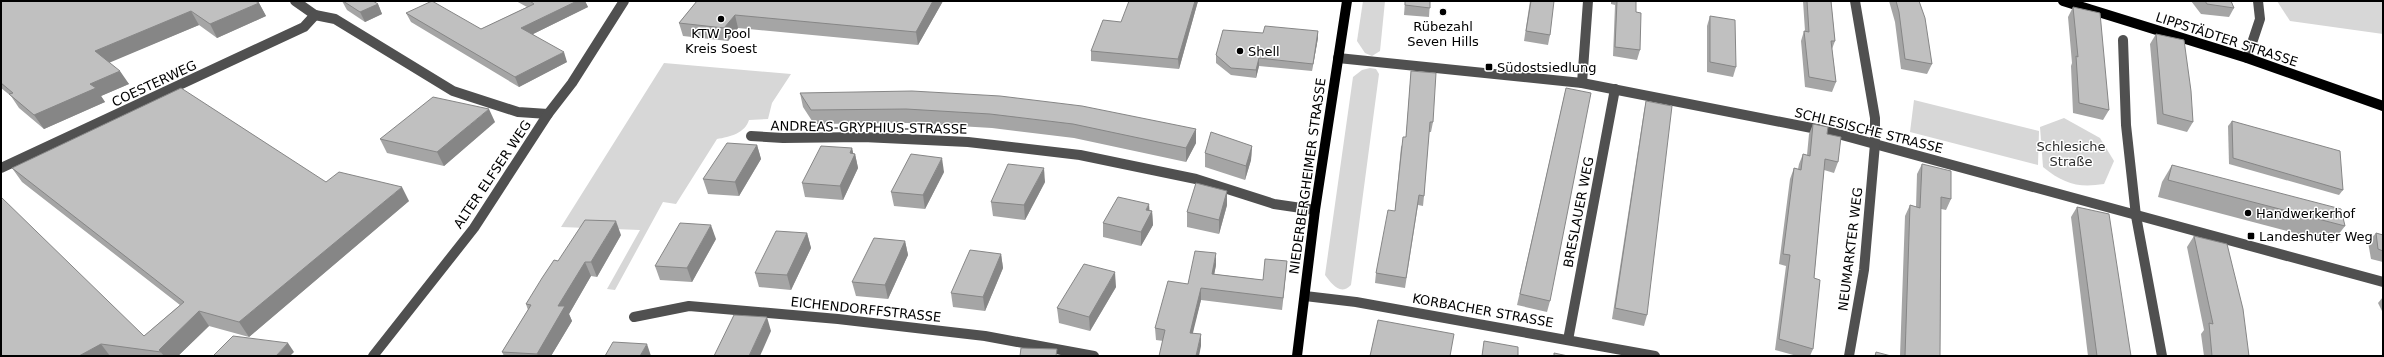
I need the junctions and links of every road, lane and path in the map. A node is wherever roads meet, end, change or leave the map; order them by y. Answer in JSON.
{"nodes":[{"id":1,"x":295,"y":1,"type":"edge"},
{"id":2,"x":624,"y":1,"type":"edge"},
{"id":3,"x":1347,"y":1,"type":"edge"},
{"id":4,"x":1588,"y":1,"type":"edge"},
{"id":5,"x":1855,"y":1,"type":"edge"},
{"id":6,"x":2062,"y":1,"type":"edge"},
{"id":7,"x":2258,"y":1,"type":"edge"},
{"id":8,"x":315,"y":16,"type":"junction"},
{"id":9,"x":2123,"y":40,"type":"dead end"},
{"id":10,"x":1338,"y":58,"type":"junction"},
{"id":11,"x":2247,"y":58,"type":"junction"},
{"id":12,"x":1582,"y":83,"type":"junction"},
{"id":13,"x":1615,"y":89,"type":"junction"},
{"id":14,"x":2383,"y":106,"type":"edge"},
{"id":15,"x":548,"y":114,"type":"junction"},
{"id":16,"x":751,"y":136,"type":"dead end"},
{"id":17,"x":1875,"y":144,"type":"junction"},
{"id":18,"x":1,"y":168,"type":"edge"},
{"id":19,"x":1315,"y":210,"type":"junction"},
{"id":20,"x":2136,"y":216,"type":"junction"},
{"id":21,"x":2383,"y":282,"type":"edge"},
{"id":22,"x":1305,"y":296,"type":"junction"},
{"id":23,"x":634,"y":317,"type":"dead end"},
{"id":24,"x":1568,"y":340,"type":"junction"},
{"id":25,"x":373,"y":356,"type":"edge"},
{"id":26,"x":1094,"y":356,"type":"edge"},
{"id":27,"x":1296,"y":356,"type":"edge"},
{"id":28,"x":1655,"y":356,"type":"edge"},
{"id":29,"x":1849,"y":356,"type":"edge"},
{"id":30,"x":2162,"y":356,"type":"edge"}],
"edges":[{"from":1,"to":8,"type":"street"},
{"from":2,"to":15,"type":"street","name":"ALTER ELFSER WEG"},
{"from":3,"to":10,"type":"main road","name":"NIEDERBERGHEIMER STRASSE"},
{"from":4,"to":12,"type":"street"},
{"from":5,"to":17,"type":"street","name":"NEUMARKTER WEG"},
{"from":6,"to":11,"type":"main road","name":"LIPPSTÄDTER STRASSE"},
{"from":7,"to":11,"type":"street"},
{"from":8,"to":15,"type":"street"},
{"from":8,"to":18,"type":"street","name":"COESTERWEG"},
{"from":9,"to":20,"type":"street"},
{"from":10,"to":12,"type":"street","name":"SCHLESISCHE STRASSE"},
{"from":10,"to":19,"type":"main road","name":"NIEDERBERGHEIMER STRASSE"},
{"from":11,"to":14,"type":"main road","name":"LIPPSTÄDTER STRASSE"},
{"from":12,"to":13,"type":"street","name":"SCHLESISCHE STRASSE"},
{"from":13,"to":17,"type":"street","name":"SCHLESISCHE STRASSE"},
{"from":13,"to":24,"type":"street","name":"BRESLAUER WEG"},
{"from":15,"to":25,"type":"street","name":"ALTER ELFSER WEG"},
{"from":16,"to":19,"type":"street","name":"ANDREAS-GRYPHIUS-STRASSE"},
{"from":17,"to":20,"type":"street","name":"SCHLESISCHE STRASSE"},
{"from":17,"to":29,"type":"street","name":"NEUMARKTER WEG"},
{"from":19,"to":22,"type":"main road","name":"NIEDERBERGHEIMER STRASSE"},
{"from":20,"to":21,"type":"street","name":"SCHLESISCHE STRASSE"},
{"from":20,"to":30,"type":"street"},
{"from":22,"to":24,"type":"street","name":"KORBACHER STRASSE"},
{"from":22,"to":27,"type":"main road","name":"NIEDERBERGHEIMER STRASSE"},
{"from":23,"to":26,"type":"street","name":"EICHENDORFFSTRASSE"},
{"from":24,"to":28,"type":"street","name":"KORBACHER STRASSE"}]}
